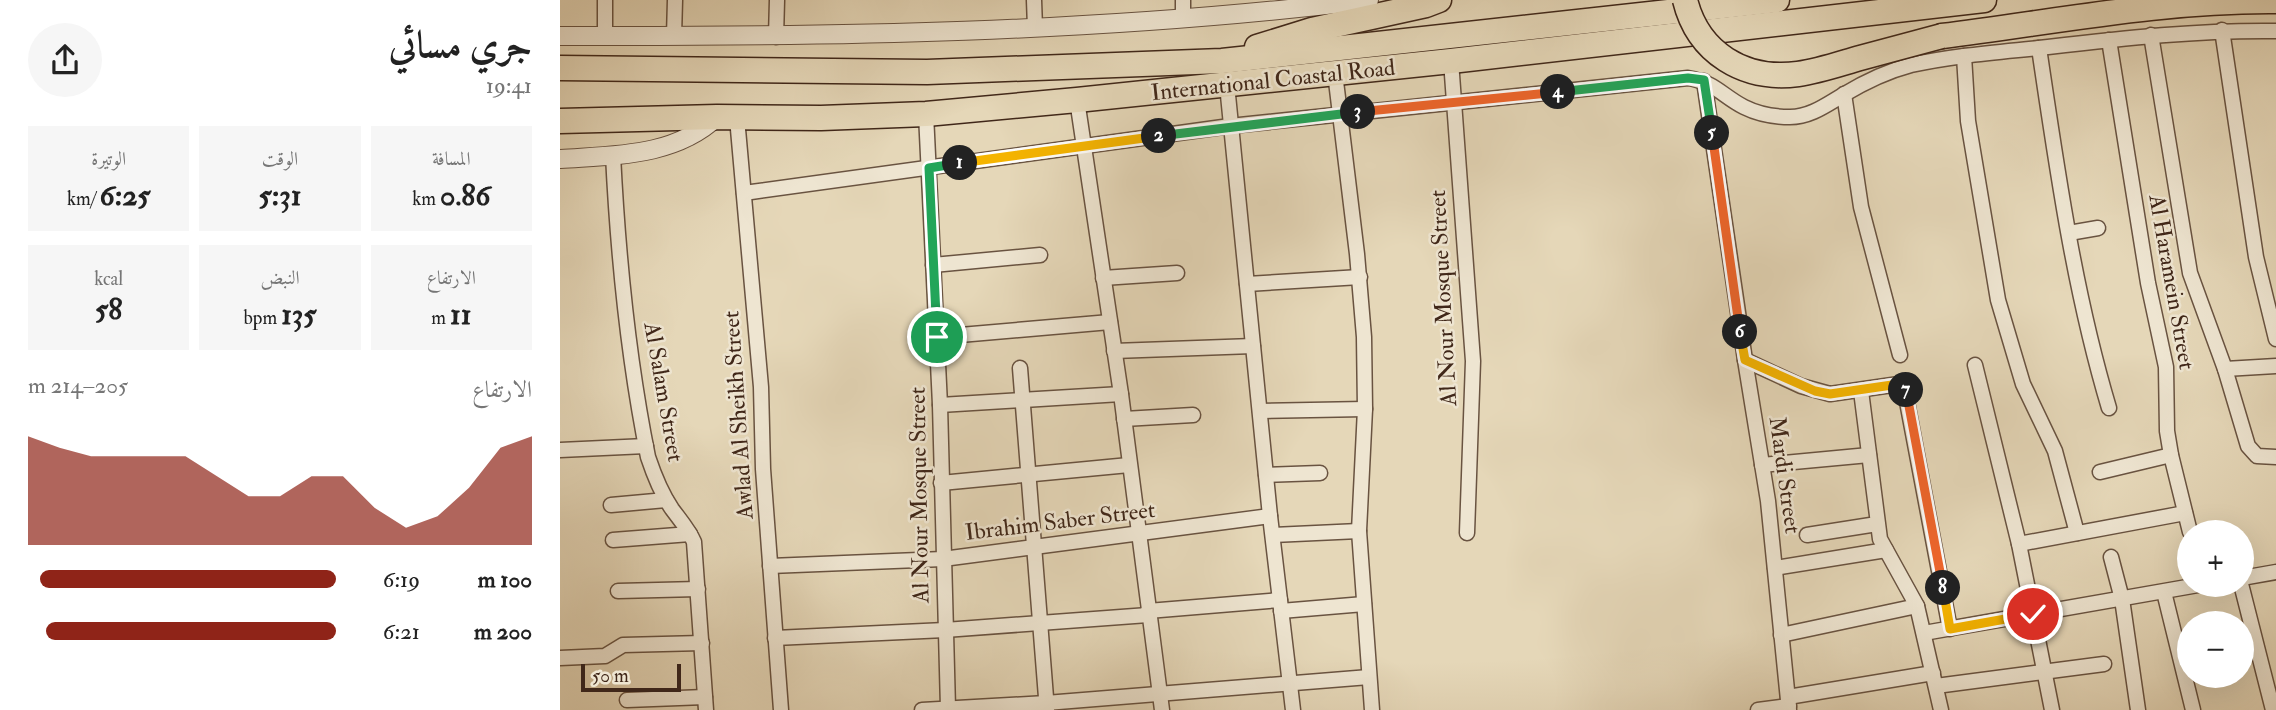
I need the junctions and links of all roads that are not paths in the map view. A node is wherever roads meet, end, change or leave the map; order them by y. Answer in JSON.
{"nodes":[{"id":1,"x":605,"y":0,"type":"edge"},
{"id":2,"x":675,"y":0,"type":"edge"},
{"id":3,"x":777,"y":0,"type":"edge"},
{"id":4,"x":1034,"y":0,"type":"edge"},
{"id":5,"x":1183,"y":0,"type":"edge"},
{"id":6,"x":1369,"y":0,"type":"edge"},
{"id":7,"x":1439,"y":0,"type":"edge"},
{"id":8,"x":1685,"y":0,"type":"edge"},
{"id":9,"x":1777,"y":0,"type":"edge"},
{"id":10,"x":1984,"y":0,"type":"edge"},
{"id":11,"x":2276,"y":1,"type":"edge"},
{"id":12,"x":1183,"y":19,"type":"junction"},
{"id":13,"x":1035,"y":28,"type":"junction"},
{"id":14,"x":2222,"y":30,"type":"junction"},
{"id":15,"x":2276,"y":31,"type":"edge"},
{"id":16,"x":2151,"y":35,"type":"junction"},
{"id":17,"x":560,"y":36,"type":"edge"},
{"id":18,"x":605,"y":36,"type":"junction"},
{"id":19,"x":674,"y":36,"type":"junction"},
{"id":20,"x":776,"y":37,"type":"junction"},
{"id":21,"x":2109,"y":40,"type":"junction"},
{"id":22,"x":2039,"y":48,"type":"junction"},
{"id":23,"x":1964,"y":56,"type":"junction"},
{"id":24,"x":1451,"y":61,"type":"junction"},
{"id":25,"x":560,"y":68,"type":"edge"},
{"id":26,"x":1224,"y":73,"type":"junction"},
{"id":27,"x":1335,"y":73,"type":"junction"},
{"id":28,"x":1704,"y":80,"type":"junction"},
{"id":29,"x":1844,"y":94,"type":"junction"},
{"id":30,"x":1077,"y":100,"type":"junction"},
{"id":31,"x":1454,"y":103,"type":"junction"},
{"id":32,"x":1340,"y":113,"type":"junction"},
{"id":33,"x":926,"y":114,"type":"junction"},
{"id":34,"x":727,"y":118,"type":"junction"},
{"id":35,"x":560,"y":121,"type":"edge"},
{"id":36,"x":1230,"y":126,"type":"junction"},
{"id":37,"x":1084,"y":146,"type":"junction"},
{"id":38,"x":613,"y":155,"type":"junction"},
{"id":39,"x":560,"y":159,"type":"edge"},
{"id":40,"x":929,"y":168,"type":"junction"},
{"id":41,"x":744,"y":193,"type":"junction"},
{"id":42,"x":2098,"y":228,"type":"dead end"},
{"id":43,"x":2069,"y":233,"type":"junction"},
{"id":44,"x":1040,"y":255,"type":"dead end"},
{"id":45,"x":933,"y":265,"type":"junction"},
{"id":46,"x":1177,"y":273,"type":"dead end"},
{"id":47,"x":1360,"y":277,"type":"junction"},
{"id":48,"x":1104,"y":278,"type":"junction"},
{"id":49,"x":1247,"y":284,"type":"junction"},
{"id":50,"x":1110,"y":322,"type":"junction"},
{"id":51,"x":937,"y":337,"type":"junction"},
{"id":52,"x":2276,"y":339,"type":"edge"},
{"id":53,"x":1253,"y":346,"type":"junction"},
{"id":54,"x":1114,"y":351,"type":"junction"},
{"id":55,"x":1900,"y":355,"type":"dead end"},
{"id":56,"x":1745,"y":360,"type":"junction"},
{"id":57,"x":1975,"y":365,"type":"dead end"},
{"id":58,"x":2276,"y":366,"type":"edge"},
{"id":59,"x":1020,"y":368,"type":"dead end"},
{"id":60,"x":2225,"y":369,"type":"junction"},
{"id":61,"x":1861,"y":391,"type":"junction"},
{"id":62,"x":1121,"y":394,"type":"junction"},
{"id":63,"x":1021,"y":400,"type":"junction"},
{"id":64,"x":940,"y":405,"type":"junction"},
{"id":65,"x":2109,"y":408,"type":"dead end"},
{"id":66,"x":1365,"y":409,"type":"junction"},
{"id":67,"x":1260,"y":411,"type":"junction"},
{"id":68,"x":1193,"y":415,"type":"dead end"},
{"id":69,"x":1124,"y":419,"type":"junction"},
{"id":70,"x":646,"y":446,"type":"junction"},
{"id":71,"x":560,"y":450,"type":"edge"},
{"id":72,"x":1869,"y":455,"type":"junction"},
{"id":73,"x":2171,"y":455,"type":"junction"},
{"id":74,"x":2276,"y":457,"type":"edge"},
{"id":75,"x":1129,"y":465,"type":"junction"},
{"id":76,"x":1762,"y":465,"type":"junction"},
{"id":77,"x":1320,"y":472,"type":"dead end"},
{"id":78,"x":2100,"y":472,"type":"dead end"},
{"id":79,"x":1028,"y":475,"type":"junction"},
{"id":80,"x":1266,"y":475,"type":"junction"},
{"id":81,"x":941,"y":483,"type":"junction"},
{"id":82,"x":666,"y":500,"type":"junction"},
{"id":83,"x":611,"y":505,"type":"dead end"},
{"id":84,"x":2185,"y":513,"type":"junction"},
{"id":85,"x":1270,"y":516,"type":"junction"},
{"id":86,"x":2187,"y":520,"type":"edge"},
{"id":87,"x":1877,"y":524,"type":"junction"},
{"id":88,"x":1359,"y":531,"type":"junction"},
{"id":89,"x":1467,"y":533,"type":"dead end"},
{"id":90,"x":2077,"y":533,"type":"junction"},
{"id":91,"x":690,"y":534,"type":"junction"},
{"id":92,"x":1138,"y":534,"type":"junction"},
{"id":93,"x":1807,"y":534,"type":"dead end"},
{"id":94,"x":1273,"y":535,"type":"junction"},
{"id":95,"x":613,"y":540,"type":"dead end"},
{"id":96,"x":2019,"y":544,"type":"junction"},
{"id":97,"x":1034,"y":547,"type":"junction"},
{"id":98,"x":1886,"y":551,"type":"junction"},
{"id":99,"x":2111,"y":557,"type":"dead end"},
{"id":100,"x":943,"y":559,"type":"junction"},
{"id":101,"x":770,"y":566,"type":"junction"},
{"id":102,"x":1775,"y":568,"type":"junction"},
{"id":103,"x":2276,"y":572,"type":"edge"},
{"id":104,"x":2254,"y":576,"type":"edge"},
{"id":105,"x":698,"y":589,"type":"junction"},
{"id":106,"x":2177,"y":589,"type":"edge"},
{"id":107,"x":618,"y":592,"type":"dead end"},
{"id":108,"x":2164,"y":592,"type":"junction"},
{"id":109,"x":2244,"y":597,"type":"edge"},
{"id":110,"x":2122,"y":599,"type":"junction"},
{"id":111,"x":1364,"y":604,"type":"junction"},
{"id":112,"x":1281,"y":605,"type":"junction"},
{"id":113,"x":1917,"y":606,"type":"junction"},
{"id":114,"x":1148,"y":613,"type":"junction"},
{"id":115,"x":2033,"y":614,"type":"junction"},
{"id":116,"x":1041,"y":624,"type":"junction"},
{"id":117,"x":1950,"y":629,"type":"junction"},
{"id":118,"x":945,"y":630,"type":"junction"},
{"id":119,"x":1924,"y":633,"type":"junction"},
{"id":120,"x":1781,"y":635,"type":"junction"},
{"id":121,"x":775,"y":638,"type":"junction"},
{"id":122,"x":702,"y":643,"type":"junction"},
{"id":123,"x":560,"y":658,"type":"edge"},
{"id":124,"x":2104,"y":664,"type":"dead end"},
{"id":125,"x":2045,"y":672,"type":"junction"},
{"id":126,"x":1369,"y":677,"type":"junction"},
{"id":127,"x":1935,"y":679,"type":"junction"},
{"id":128,"x":1290,"y":683,"type":"junction"},
{"id":129,"x":1160,"y":693,"type":"junction"},
{"id":130,"x":627,"y":700,"type":"dead end"},
{"id":131,"x":705,"y":704,"type":"edge"},
{"id":132,"x":1789,"y":704,"type":"edge"},
{"id":133,"x":1047,"y":706,"type":"edge"},
{"id":134,"x":948,"y":708,"type":"junction"},
{"id":135,"x":966,"y":709,"type":"edge"},
{"id":136,"x":781,"y":710,"type":"edge"},
{"id":137,"x":922,"y":710,"type":"edge"},
{"id":138,"x":1162,"y":710,"type":"edge"},
{"id":139,"x":1293,"y":710,"type":"edge"},
{"id":140,"x":1372,"y":710,"type":"edge"},
{"id":141,"x":1758,"y":710,"type":"edge"},
{"id":142,"x":1941,"y":710,"type":"edge"},
{"id":143,"x":2052,"y":710,"type":"edge"},
{"id":144,"x":2138,"y":710,"type":"edge"},
{"id":145,"x":2193,"y":710,"type":"edge"},
{"id":146,"x":2273,"y":710,"type":"edge"}],
"edges":[{"from":1,"to":18,"type":"street"},
{"from":2,"to":19,"type":"street"},
{"from":3,"to":20,"type":"street"},
{"from":4,"to":13,"type":"street"},
{"from":5,"to":12,"type":"street"},
{"from":6,"to":12,"type":"street"},
{"from":7,"to":26,"type":"highway"},
{"from":8,"to":11,"type":"highway","bridge":true},
{"from":9,"to":26,"type":"highway","name":"International Coastal Road"},
{"from":10,"to":24,"type":"highway","name":"International Coastal Road"},
{"from":12,"to":13,"type":"street"},
{"from":13,"to":20,"type":"street"},
{"from":14,"to":15,"type":"street"},
{"from":14,"to":16,"type":"street"},
{"from":14,"to":52,"type":"street"},
{"from":16,"to":21,"type":"street"},
{"from":16,"to":60,"type":"street"},
{"from":17,"to":18,"type":"street"},
{"from":18,"to":19,"type":"street"},
{"from":19,"to":20,"type":"street"},
{"from":21,"to":22,"type":"street"},
{"from":21,"to":73,"type":"street","name":"Al Haramein Street"},
{"from":22,"to":23,"type":"street"},
{"from":22,"to":43,"type":"street"},
{"from":23,"to":29,"type":"street"},
{"from":23,"to":90,"type":"street"},
{"from":24,"to":27,"type":"highway","name":"International Coastal Road"},
{"from":24,"to":31,"type":"street","name":"Al Nour Mosque Street"},
{"from":25,"to":26,"type":"highway","name":"International Coastal Road"},
{"from":26,"to":27,"type":"highway","name":"International Coastal Road"},
{"from":26,"to":30,"type":"highway","name":"International Coastal Road"},
{"from":26,"to":36,"type":"street"},
{"from":27,"to":32,"type":"street"},
{"from":28,"to":29,"type":"street"},
{"from":28,"to":31,"type":"street"},
{"from":28,"to":56,"type":"street","name":"Mardi Street"},
{"from":29,"to":55,"type":"street"},
{"from":30,"to":33,"type":"highway","name":"International Coastal Road"},
{"from":30,"to":37,"type":"street"},
{"from":31,"to":32,"type":"street"},
{"from":31,"to":89,"type":"street","name":"Al Nour Mosque Street"},
{"from":32,"to":36,"type":"street"},
{"from":32,"to":47,"type":"street"},
{"from":33,"to":34,"type":"highway","name":"International Coastal Road"},
{"from":33,"to":40,"type":"street","name":"Al Nour Mosque Street"},
{"from":34,"to":35,"type":"highway","name":"International Coastal Road"},
{"from":34,"to":38,"type":"street"},
{"from":34,"to":41,"type":"street","name":"Awlad Al Sheikh Street"},
{"from":36,"to":37,"type":"street"},
{"from":36,"to":49,"type":"street"},
{"from":37,"to":40,"type":"street"},
{"from":37,"to":48,"type":"street"},
{"from":38,"to":39,"type":"street"},
{"from":38,"to":70,"type":"street","name":"Al Salam Street"},
{"from":40,"to":41,"type":"street"},
{"from":40,"to":45,"type":"street","name":"Al Nour Mosque Street"},
{"from":41,"to":101,"type":"street","name":"Awlad Al Sheikh Street"},
{"from":42,"to":43,"type":"street"},
{"from":43,"to":65,"type":"street"},
{"from":44,"to":45,"type":"street"},
{"from":45,"to":51,"type":"street","name":"Al Nour Mosque Street"},
{"from":46,"to":48,"type":"street"},
{"from":47,"to":49,"type":"street"},
{"from":47,"to":66,"type":"street"},
{"from":48,"to":50,"type":"street"},
{"from":49,"to":53,"type":"street"},
{"from":50,"to":51,"type":"street"},
{"from":50,"to":54,"type":"street"},
{"from":51,"to":64,"type":"street","name":"Al Nour Mosque Street"},
{"from":53,"to":54,"type":"street"},
{"from":53,"to":67,"type":"street"},
{"from":54,"to":62,"type":"street"},
{"from":56,"to":61,"type":"street"},
{"from":56,"to":76,"type":"street","name":"Mardi Street"},
{"from":57,"to":96,"type":"street"},
{"from":58,"to":60,"type":"street"},
{"from":59,"to":63,"type":"street"},
{"from":60,"to":74,"type":"street"},
{"from":61,"to":72,"type":"street"},
{"from":61,"to":117,"type":"street"},
{"from":62,"to":63,"type":"street"},
{"from":62,"to":69,"type":"street"},
{"from":63,"to":64,"type":"street"},
{"from":63,"to":79,"type":"street"},
{"from":64,"to":81,"type":"street","name":"Al Nour Mosque Street"},
{"from":66,"to":67,"type":"street"},
{"from":66,"to":88,"type":"street"},
{"from":67,"to":80,"type":"street"},
{"from":68,"to":69,"type":"street"},
{"from":69,"to":75,"type":"street"},
{"from":70,"to":71,"type":"street"},
{"from":70,"to":82,"type":"street","name":"Al Salam Street"},
{"from":72,"to":76,"type":"street"},
{"from":72,"to":87,"type":"street"},
{"from":73,"to":78,"type":"street"},
{"from":73,"to":84,"type":"street","name":"Al Haramein Street"},
{"from":75,"to":79,"type":"street"},
{"from":75,"to":92,"type":"street"},
{"from":76,"to":102,"type":"street","name":"Mardi Street"},
{"from":77,"to":80,"type":"street"},
{"from":79,"to":81,"type":"street"},
{"from":79,"to":97,"type":"street"},
{"from":80,"to":85,"type":"street"},
{"from":81,"to":100,"type":"street","name":"Al Nour Mosque Street"},
{"from":82,"to":83,"type":"street"},
{"from":82,"to":91,"type":"street","name":"Al Salam Street"},
{"from":84,"to":86,"type":"street","name":"Al Haramein Street"},
{"from":84,"to":90,"type":"street"},
{"from":85,"to":92,"type":"street","name":"Ibrahim Saber Street"},
{"from":85,"to":94,"type":"street"},
{"from":87,"to":93,"type":"street"},
{"from":87,"to":98,"type":"street"},
{"from":88,"to":94,"type":"street"},
{"from":88,"to":111,"type":"street"},
{"from":90,"to":96,"type":"street"},
{"from":91,"to":95,"type":"street"},
{"from":91,"to":105,"type":"street","name":"Al Salam Street"},
{"from":92,"to":97,"type":"street","name":"Ibrahim Saber Street"},
{"from":92,"to":114,"type":"street"},
{"from":94,"to":112,"type":"street"},
{"from":96,"to":115,"type":"street"},
{"from":97,"to":100,"type":"street","name":"Ibrahim Saber Street"},
{"from":97,"to":116,"type":"street"},
{"from":98,"to":102,"type":"street"},
{"from":98,"to":113,"type":"street"},
{"from":99,"to":110,"type":"street"},
{"from":100,"to":101,"type":"street","name":"Ibrahim Saber Street"},
{"from":100,"to":118,"type":"street","name":"Al Nour Mosque Street"},
{"from":101,"to":121,"type":"street","name":"Awlad Al Sheikh Street"},
{"from":102,"to":120,"type":"street","name":"Mardi Street"},
{"from":103,"to":104,"type":"street"},
{"from":105,"to":107,"type":"street"},
{"from":105,"to":122,"type":"street","name":"Al Salam Street"},
{"from":106,"to":108,"type":"street"},
{"from":108,"to":110,"type":"street"},
{"from":108,"to":145,"type":"street"},
{"from":109,"to":146,"type":"street"},
{"from":110,"to":115,"type":"street"},
{"from":110,"to":144,"type":"street"},
{"from":111,"to":112,"type":"street"},
{"from":111,"to":126,"type":"street"},
{"from":112,"to":114,"type":"street"},
{"from":112,"to":128,"type":"street"},
{"from":113,"to":119,"type":"street"},
{"from":113,"to":120,"type":"street"},
{"from":114,"to":116,"type":"street"},
{"from":114,"to":129,"type":"street"},
{"from":115,"to":117,"type":"street"},
{"from":115,"to":125,"type":"street"},
{"from":116,"to":118,"type":"street"},
{"from":116,"to":133,"type":"street"},
{"from":117,"to":119,"type":"street"},
{"from":118,"to":121,"type":"street"},
{"from":118,"to":134,"type":"street","name":"Al Nour Mosque Street"},
{"from":119,"to":127,"type":"street"},
{"from":120,"to":132,"type":"street","name":"Mardi Street"},
{"from":121,"to":136,"type":"street","name":"Awlad Al Sheikh Street"},
{"from":122,"to":123,"type":"street"},
{"from":122,"to":131,"type":"street","name":"Al Salam Street"},
{"from":124,"to":125,"type":"street"},
{"from":125,"to":127,"type":"street"},
{"from":125,"to":143,"type":"street"},
{"from":126,"to":128,"type":"street"},
{"from":126,"to":140,"type":"street"},
{"from":127,"to":132,"type":"street"},
{"from":127,"to":142,"type":"street"},
{"from":128,"to":129,"type":"street"},
{"from":128,"to":139,"type":"street"},
{"from":129,"to":133,"type":"street"},
{"from":129,"to":138,"type":"street"},
{"from":130,"to":131,"type":"street"},
{"from":132,"to":141,"type":"street"},
{"from":133,"to":135,"type":"street"},
{"from":134,"to":135,"type":"street"},
{"from":134,"to":137,"type":"street"}]}
